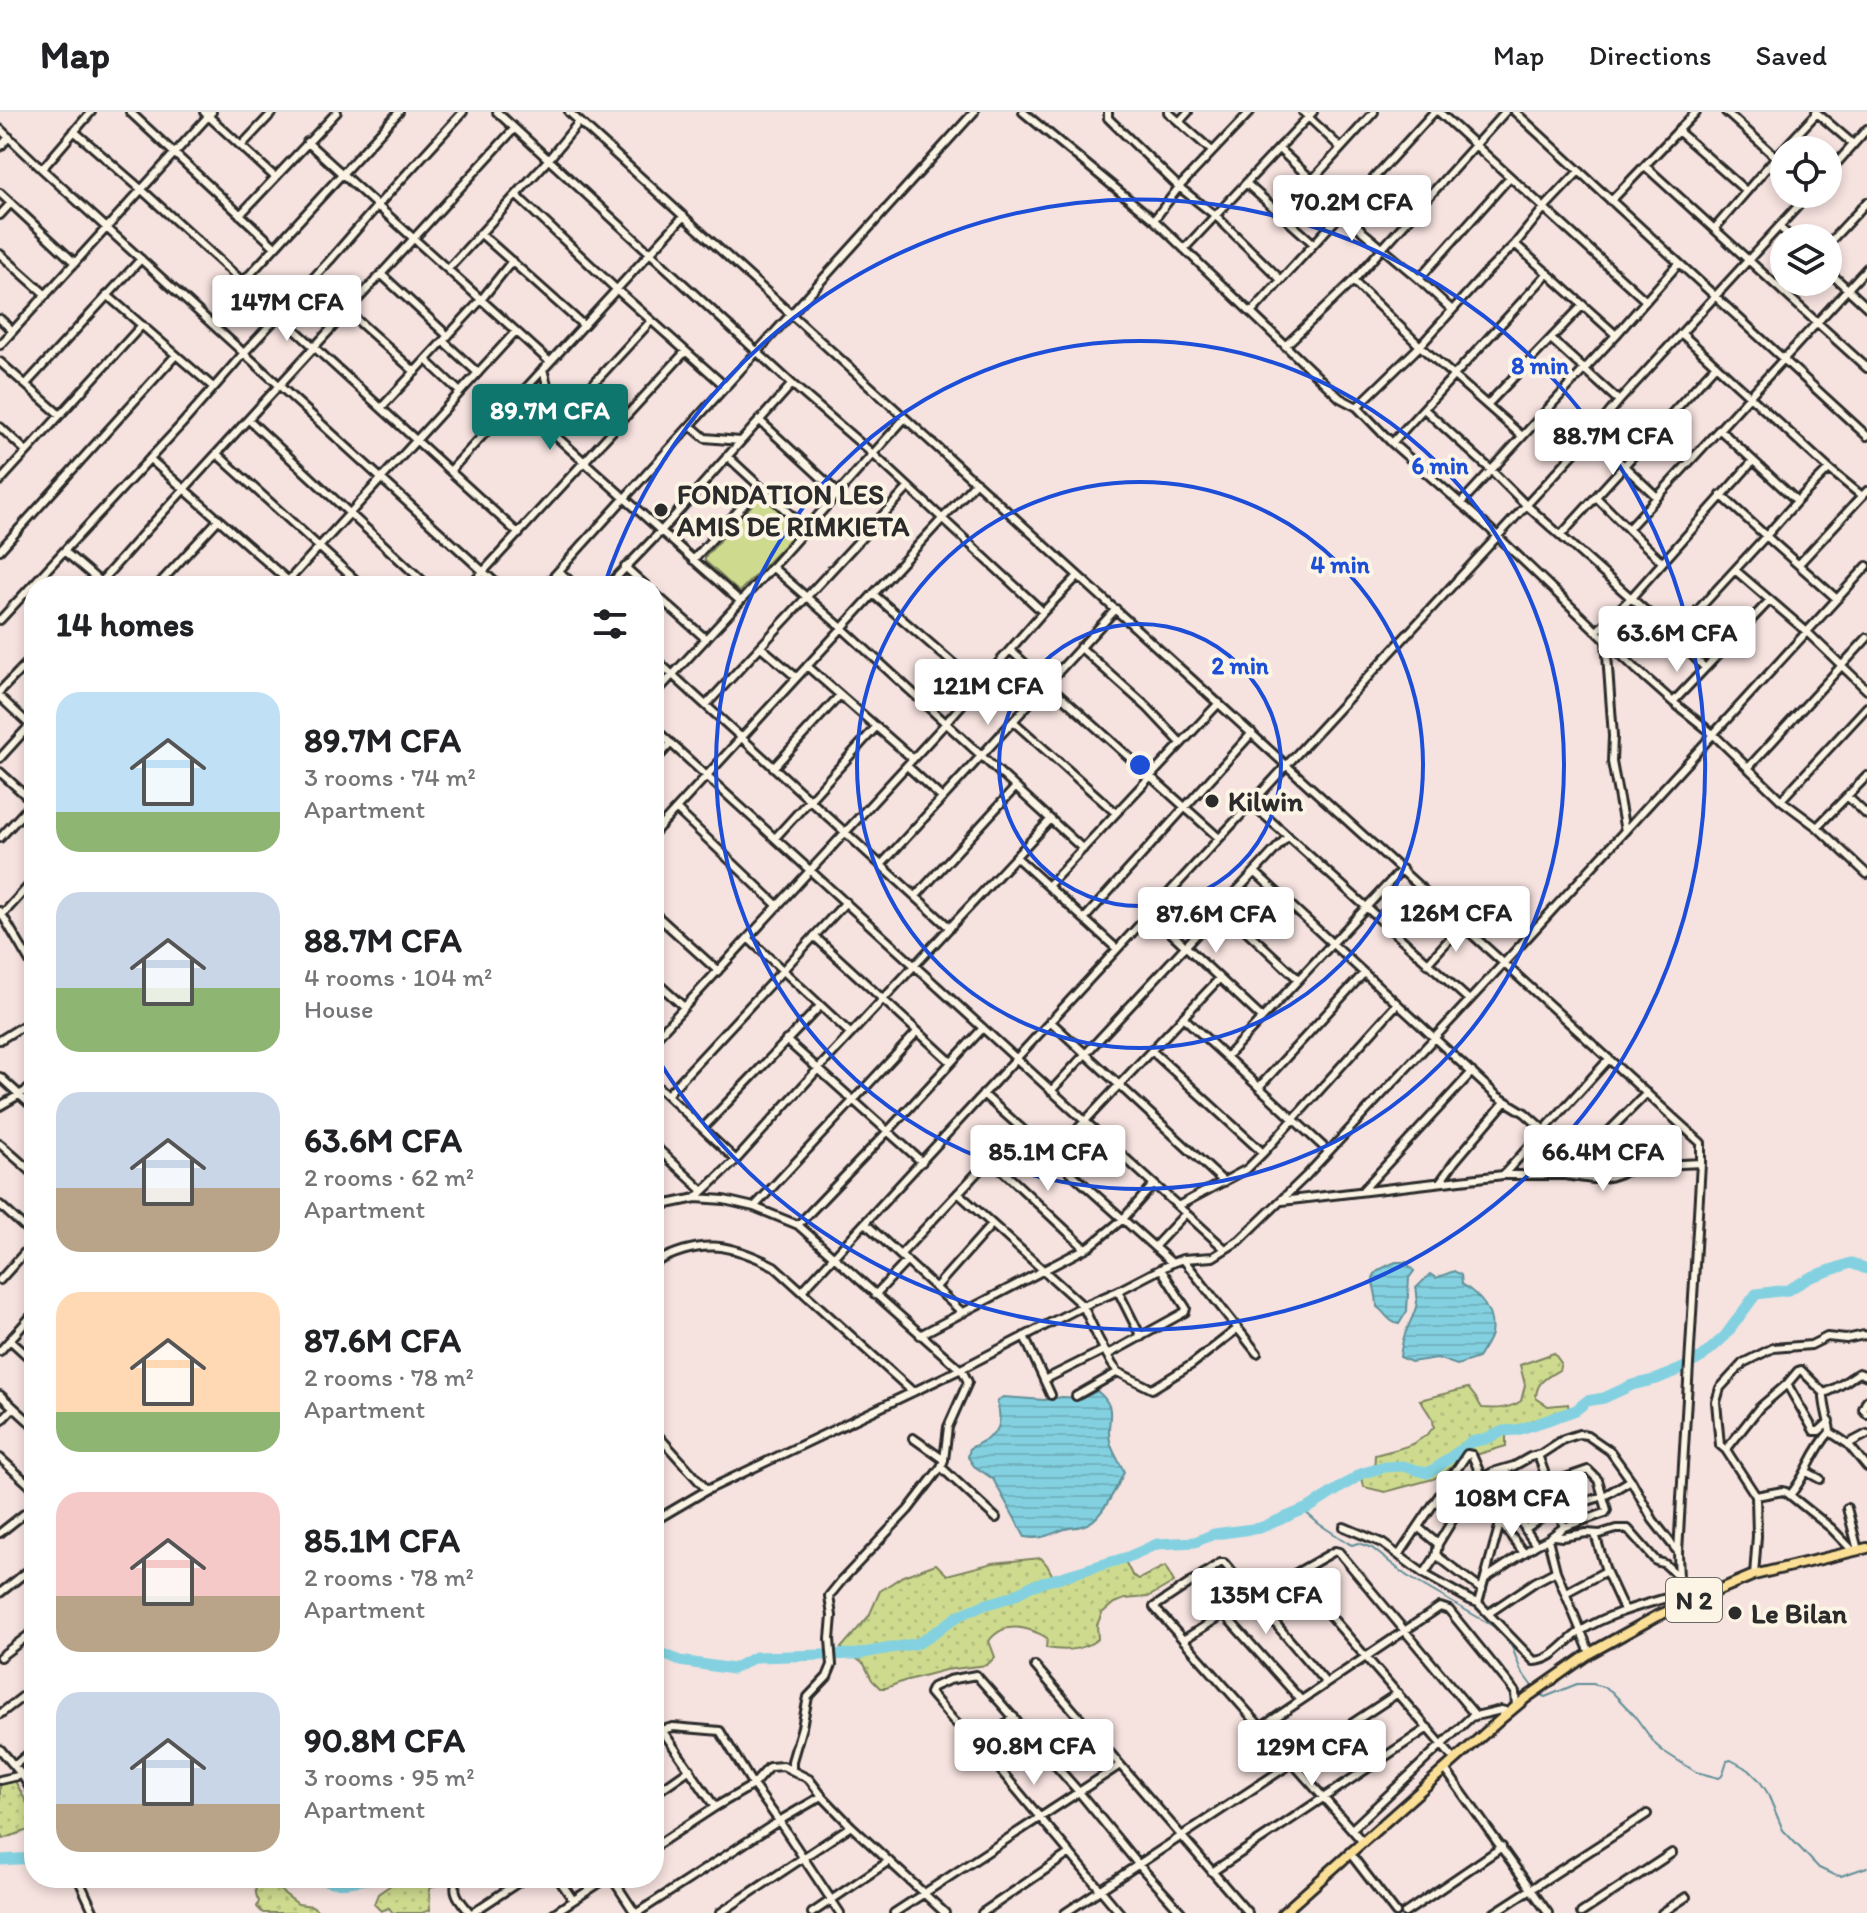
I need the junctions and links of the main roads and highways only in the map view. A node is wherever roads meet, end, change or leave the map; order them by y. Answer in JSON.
{"nodes":[{"id":1,"x":1859,"y":1550,"type":"edge"},
{"id":2,"x":1283,"y":1913,"type":"edge"}],
"edges":[{"from":1,"to":2,"type":"main road","number":"N 2"}]}
